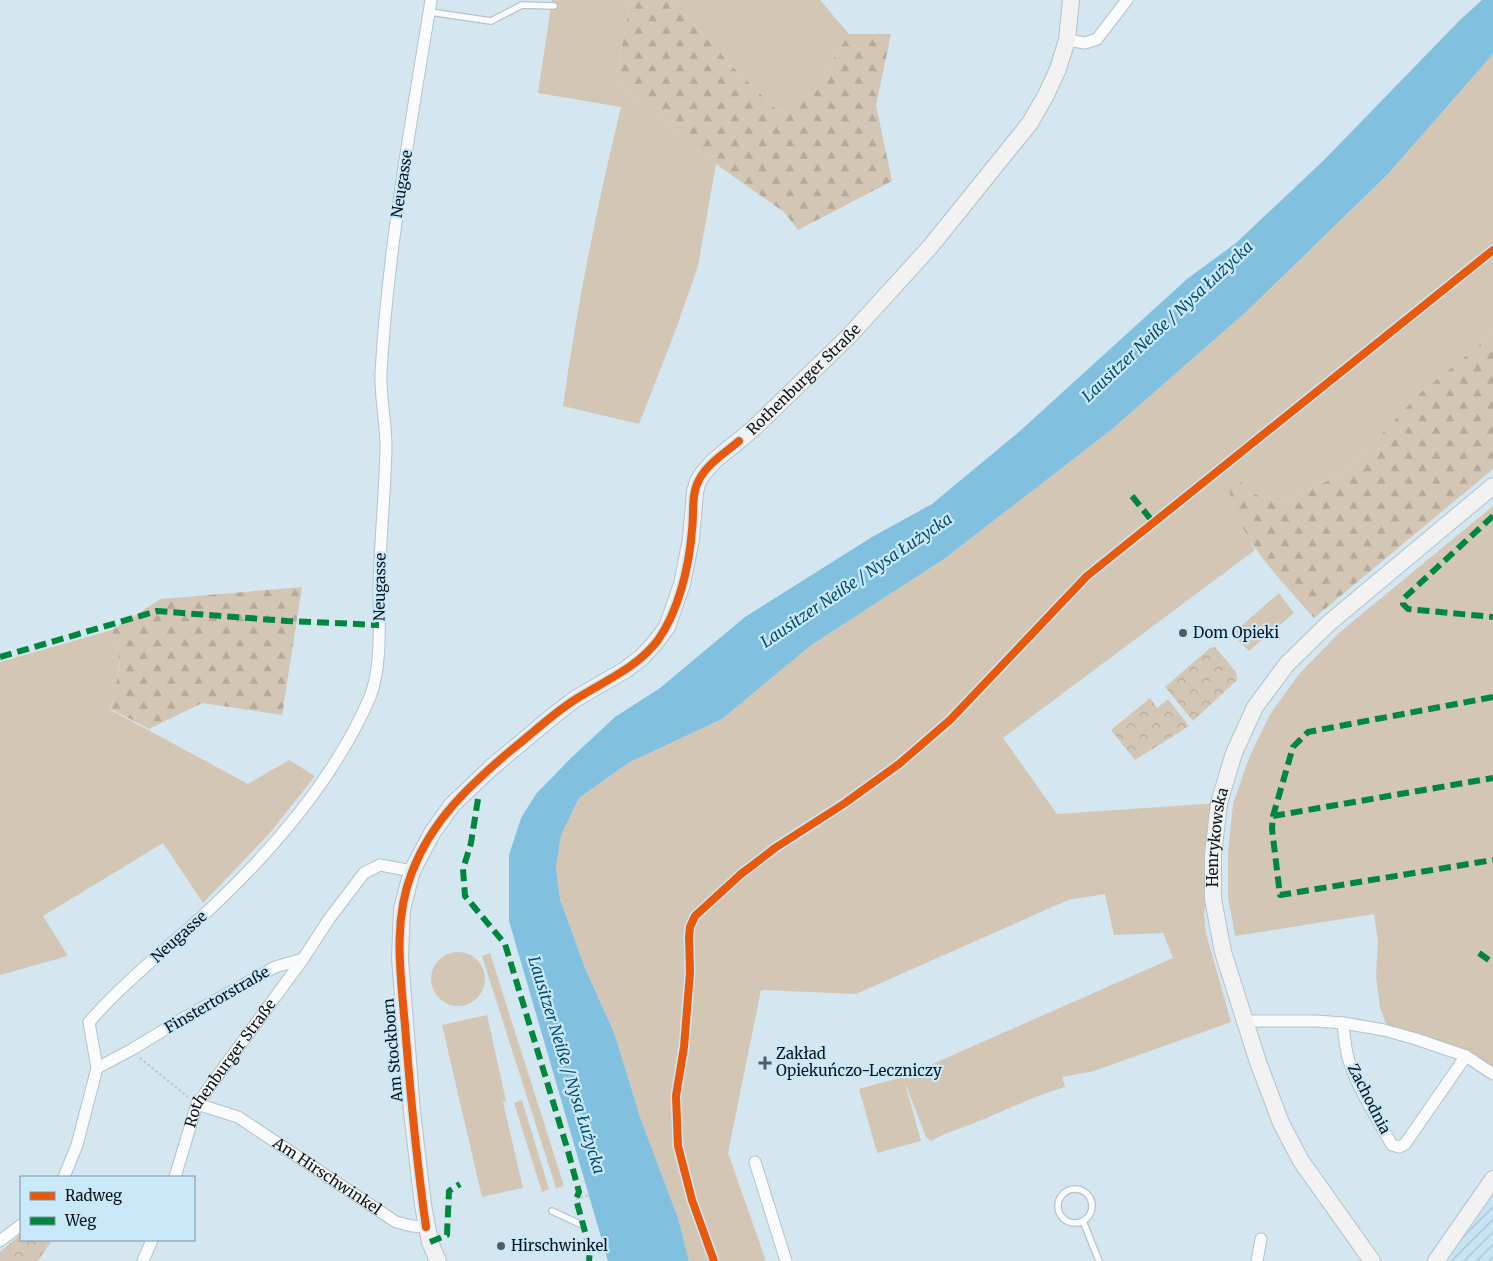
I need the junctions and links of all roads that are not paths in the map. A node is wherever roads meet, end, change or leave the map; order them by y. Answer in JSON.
{"nodes":[{"id":1,"x":1071,"y":0,"type":"edge"},
{"id":2,"x":1127,"y":0,"type":"edge"},
{"id":3,"x":431,"y":6,"type":"edge"},
{"id":4,"x":554,"y":6,"type":"dead end"},
{"id":5,"x":1067,"y":40,"type":"junction"},
{"id":6,"x":1493,"y":486,"type":"edge"},
{"id":7,"x":412,"y":871,"type":"junction"},
{"id":8,"x":303,"y":960,"type":"junction"},
{"id":9,"x":1245,"y":1021,"type":"junction"},
{"id":10,"x":1343,"y":1022,"type":"junction"},
{"id":11,"x":1466,"y":1056,"type":"junction"},
{"id":12,"x":98,"y":1068,"type":"junction"},
{"id":13,"x":1493,"y":1074,"type":"edge"},
{"id":14,"x":197,"y":1104,"type":"junction"},
{"id":15,"x":755,"y":1162,"type":"dead end"},
{"id":16,"x":64,"y":1176,"type":"edge"},
{"id":17,"x":175,"y":1176,"type":"edge"},
{"id":18,"x":1493,"y":1179,"type":"edge"},
{"id":19,"x":552,"y":1211,"type":"dead end"},
{"id":20,"x":1083,"y":1221,"type":"junction"},
{"id":21,"x":582,"y":1225,"type":"dead end"},
{"id":22,"x":20,"y":1226,"type":"edge"},
{"id":23,"x":426,"y":1227,"type":"junction"},
{"id":24,"x":1261,"y":1239,"type":"dead end"},
{"id":25,"x":0,"y":1240,"type":"edge"},
{"id":26,"x":152,"y":1241,"type":"edge"},
{"id":27,"x":143,"y":1261,"type":"edge"},
{"id":28,"x":438,"y":1261,"type":"edge"},
{"id":29,"x":786,"y":1261,"type":"edge"},
{"id":30,"x":1099,"y":1261,"type":"edge"},
{"id":31,"x":1257,"y":1261,"type":"edge"},
{"id":32,"x":1372,"y":1261,"type":"edge"},
{"id":33,"x":1436,"y":1261,"type":"edge"}],
"edges":[{"from":1,"to":5,"type":"street","name":"Rothenburger Straße"},
{"from":2,"to":5,"type":"street"},
{"from":3,"to":4,"type":"lane"},
{"from":3,"to":12,"type":"street","name":"Neugasse"},
{"from":5,"to":7,"type":"street","name":"Rothenburger Straße"},
{"from":6,"to":9,"type":"street","name":"Henrykowska"},
{"from":7,"to":8,"type":"street"},
{"from":7,"to":23,"type":"street","name":"Am Stockborn"},
{"from":8,"to":12,"type":"street","name":"Finstertorstraße"},
{"from":8,"to":14,"type":"street","name":"Rothenburger Straße"},
{"from":9,"to":10,"type":"street"},
{"from":9,"to":32,"type":"street","name":"Henrykowska"},
{"from":10,"to":11,"type":"street"},
{"from":10,"to":11,"type":"street","name":"Zachodnia"},
{"from":11,"to":13,"type":"street"},
{"from":12,"to":16,"type":"street"},
{"from":14,"to":17,"type":"street","name":"Rothenburger Straße"},
{"from":14,"to":23,"type":"street","name":"Am Hirschwinkel"},
{"from":15,"to":29,"type":"street"},
{"from":18,"to":33,"type":"street"},
{"from":19,"to":21,"type":"lane"},
{"from":20,"to":20,"type":"lane"},
{"from":20,"to":30,"type":"lane"},
{"from":22,"to":25,"type":"street"},
{"from":23,"to":28,"type":"street"},
{"from":24,"to":31,"type":"street"},
{"from":26,"to":27,"type":"street"}]}
